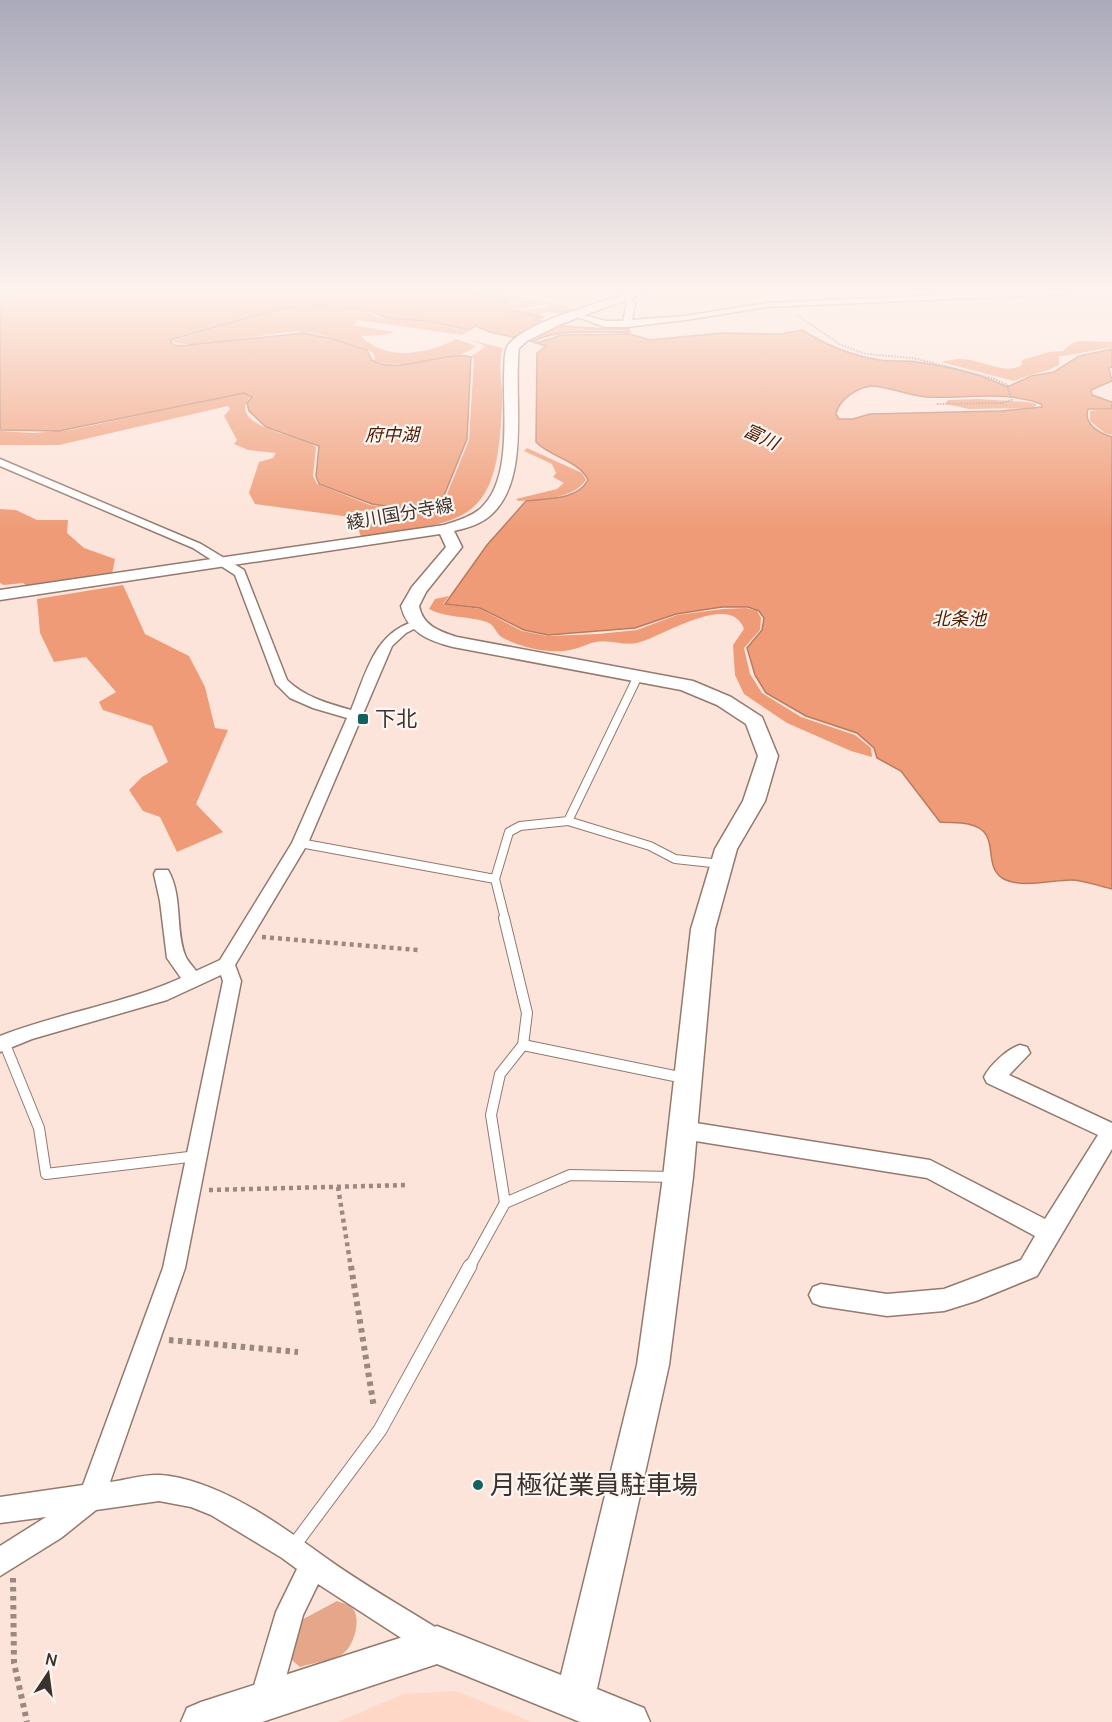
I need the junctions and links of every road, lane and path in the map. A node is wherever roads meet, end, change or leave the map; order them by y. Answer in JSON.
{"nodes":[{"id":1,"x":512,"y":369,"type":"edge"},
{"id":2,"x":959,"y":369,"type":"edge"},
{"id":3,"x":936,"y":404,"type":"dead end"},
{"id":4,"x":0,"y":462,"type":"edge"},
{"id":5,"x":445,"y":529,"type":"junction"},
{"id":6,"x":223,"y":562,"type":"junction"},
{"id":7,"x":0,"y":595,"type":"edge"},
{"id":8,"x":416,"y":625,"type":"junction"},
{"id":9,"x":638,"y":676,"type":"junction"},
{"id":10,"x":354,"y":715,"type":"junction"},
{"id":11,"x":568,"y":821,"type":"junction"},
{"id":12,"x":300,"y":843,"type":"junction"},
{"id":13,"x":721,"y":864,"type":"junction"},
{"id":14,"x":162,"y":874,"type":"dead end"},
{"id":15,"x":495,"y":879,"type":"junction"},
{"id":16,"x":243,"y":936,"type":"junction"},
{"id":17,"x":418,"y":950,"type":"dead end"},
{"id":18,"x":226,"y":965,"type":"junction"},
{"id":19,"x":194,"y":981,"type":"junction"},
{"id":20,"x":2,"y":1043,"type":"edge"},
{"id":21,"x":523,"y":1045,"type":"junction"},
{"id":22,"x":1020,"y":1053,"type":"dead end"},
{"id":23,"x":688,"y":1079,"type":"junction"},
{"id":24,"x":683,"y":1130,"type":"junction"},
{"id":25,"x":197,"y":1156,"type":"junction"},
{"id":26,"x":678,"y":1177,"type":"junction"},
{"id":27,"x":409,"y":1185,"type":"dead end"},
{"id":28,"x":338,"y":1187,"type":"junction"},
{"id":29,"x":191,"y":1191,"type":"junction"},
{"id":30,"x":505,"y":1203,"type":"junction"},
{"id":31,"x":1049,"y":1232,"type":"junction"},
{"id":32,"x":821,"y":1295,"type":"dead end"},
{"id":33,"x":150,"y":1338,"type":"junction"},
{"id":34,"x":298,"y":1353,"type":"dead end"},
{"id":35,"x":380,"y":1430,"type":"junction"},
{"id":36,"x":92,"y":1496,"type":"junction"},
{"id":37,"x":0,"y":1510,"type":"edge"},
{"id":38,"x":302,"y":1556,"type":"junction"},
{"id":39,"x":6,"y":1558,"type":"edge"},
{"id":40,"x":437,"y":1645,"type":"junction"},
{"id":41,"x":265,"y":1699,"type":"junction"},
{"id":42,"x":575,"y":1700,"type":"junction"},
{"id":43,"x":27,"y":1722,"type":"edge"},
{"id":44,"x":201,"y":1722,"type":"edge"},
{"id":45,"x":630,"y":1722,"type":"edge"}],
"edges":[{"from":1,"to":5,"type":"street","name":"綾川国分寺線"},
{"from":2,"to":3,"type":"path"},
{"from":4,"to":6,"type":"street"},
{"from":5,"to":6,"type":"street","name":"綾川国分寺線"},
{"from":5,"to":8,"type":"street"},
{"from":6,"to":7,"type":"street","name":"綾川国分寺線"},
{"from":6,"to":10,"type":"street"},
{"from":8,"to":9,"type":"street"},
{"from":8,"to":10,"type":"street"},
{"from":9,"to":11,"type":"lane"},
{"from":9,"to":13,"type":"street"},
{"from":10,"to":12,"type":"street"},
{"from":11,"to":13,"type":"lane"},
{"from":11,"to":15,"type":"lane"},
{"from":12,"to":15,"type":"lane"},
{"from":12,"to":16,"type":"street"},
{"from":13,"to":23,"type":"street"},
{"from":14,"to":19,"type":"street"},
{"from":15,"to":21,"type":"lane"},
{"from":16,"to":17,"type":"path"},
{"from":16,"to":18,"type":"street"},
{"from":18,"to":19,"type":"street"},
{"from":18,"to":25,"type":"street"},
{"from":19,"to":20,"type":"street"},
{"from":20,"to":25,"type":"lane"},
{"from":21,"to":23,"type":"lane"},
{"from":21,"to":30,"type":"lane"},
{"from":22,"to":31,"type":"street"},
{"from":23,"to":24,"type":"street"},
{"from":24,"to":26,"type":"street"},
{"from":24,"to":31,"type":"street"},
{"from":25,"to":29,"type":"street"},
{"from":26,"to":30,"type":"lane"},
{"from":26,"to":42,"type":"street"},
{"from":27,"to":28,"type":"path"},
{"from":28,"to":29,"type":"path"},
{"from":28,"to":35,"type":"path"},
{"from":29,"to":33,"type":"street"},
{"from":30,"to":35,"type":"lane"},
{"from":31,"to":32,"type":"street"},
{"from":33,"to":34,"type":"path"},
{"from":33,"to":36,"type":"street"},
{"from":35,"to":38,"type":"lane"},
{"from":36,"to":37,"type":"street"},
{"from":36,"to":38,"type":"street"},
{"from":36,"to":39,"type":"street"},
{"from":38,"to":40,"type":"street"},
{"from":38,"to":41,"type":"street"},
{"from":39,"to":43,"type":"path"},
{"from":40,"to":41,"type":"street"},
{"from":40,"to":42,"type":"street"},
{"from":41,"to":44,"type":"street"},
{"from":42,"to":45,"type":"street"}]}
